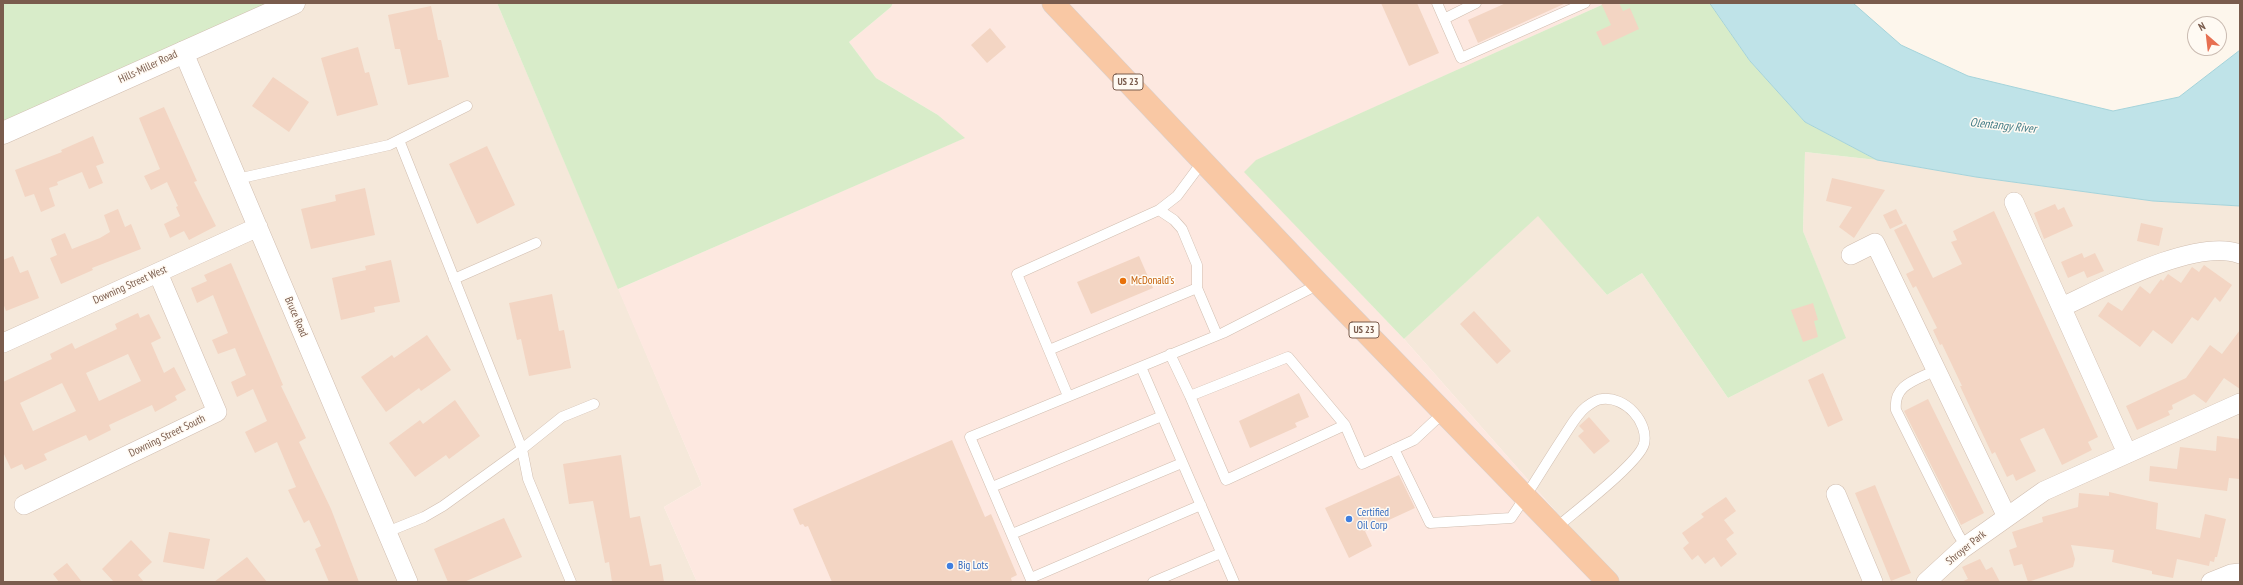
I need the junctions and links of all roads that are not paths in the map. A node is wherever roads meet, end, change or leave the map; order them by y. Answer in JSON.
{"nodes":[{"id":1,"x":294,"y":3,"type":"edge"},
{"id":2,"x":1053,"y":3,"type":"edge"},
{"id":3,"x":1437,"y":3,"type":"edge"},
{"id":4,"x":1476,"y":3,"type":"edge"},
{"id":5,"x":1585,"y":3,"type":"edge"},
{"id":6,"x":1444,"y":19,"type":"junction"},
{"id":7,"x":183,"y":51,"type":"junction"},
{"id":8,"x":467,"y":106,"type":"dead end"},
{"id":9,"x":3,"y":133,"type":"edge"},
{"id":10,"x":399,"y":140,"type":"junction"},
{"id":11,"x":1204,"y":161,"type":"junction"},
{"id":12,"x":237,"y":179,"type":"junction"},
{"id":13,"x":2014,"y":202,"type":"dead end"},
{"id":14,"x":1159,"y":210,"type":"junction"},
{"id":15,"x":258,"y":227,"type":"junction"},
{"id":16,"x":536,"y":244,"type":"dead end"},
{"id":17,"x":2240,"y":254,"type":"edge"},
{"id":18,"x":1851,"y":255,"type":"dead end"},
{"id":19,"x":158,"y":273,"type":"junction"},
{"id":20,"x":454,"y":279,"type":"junction"},
{"id":21,"x":1319,"y":284,"type":"junction"},
{"id":22,"x":1197,"y":288,"type":"junction"},
{"id":23,"x":2062,"y":307,"type":"junction"},
{"id":24,"x":1217,"y":335,"type":"junction"},
{"id":25,"x":3,"y":343,"type":"edge"},
{"id":26,"x":1049,"y":350,"type":"junction"},
{"id":27,"x":1170,"y":354,"type":"junction"},
{"id":28,"x":1141,"y":367,"type":"junction"},
{"id":29,"x":1936,"y":370,"type":"junction"},
{"id":30,"x":1068,"y":396,"type":"junction"},
{"id":31,"x":1190,"y":396,"type":"junction"},
{"id":32,"x":2240,"y":403,"type":"edge"},
{"id":33,"x":594,"y":404,"type":"dead end"},
{"id":34,"x":1444,"y":412,"type":"junction"},
{"id":35,"x":1162,"y":416,"type":"junction"},
{"id":36,"x":1345,"y":425,"type":"junction"},
{"id":37,"x":522,"y":449,"type":"junction"},
{"id":38,"x":1394,"y":449,"type":"junction"},
{"id":39,"x":2127,"y":453,"type":"junction"},
{"id":40,"x":1182,"y":463,"type":"junction"},
{"id":41,"x":992,"y":487,"type":"junction"},
{"id":42,"x":1836,"y":494,"type":"dead end"},
{"id":43,"x":1526,"y":497,"type":"junction"},
{"id":44,"x":24,"y":505,"type":"dead end"},
{"id":45,"x":1201,"y":505,"type":"junction"},
{"id":46,"x":2007,"y":517,"type":"junction"},
{"id":47,"x":1556,"y":528,"type":"junction"},
{"id":48,"x":387,"y":532,"type":"junction"},
{"id":49,"x":1012,"y":534,"type":"junction"},
{"id":50,"x":1966,"y":547,"type":"junction"},
{"id":51,"x":1221,"y":553,"type":"junction"},
{"id":52,"x":2240,"y":573,"type":"edge"},
{"id":53,"x":1032,"y":580,"type":"edge"},
{"id":54,"x":408,"y":582,"type":"edge"},
{"id":55,"x":571,"y":582,"type":"edge"},
{"id":56,"x":1153,"y":582,"type":"edge"},
{"id":57,"x":1234,"y":582,"type":"edge"},
{"id":58,"x":1608,"y":582,"type":"edge"},
{"id":59,"x":1873,"y":582,"type":"edge"},
{"id":60,"x":1926,"y":582,"type":"edge"},
{"id":61,"x":2211,"y":582,"type":"edge"}],
"edges":[{"from":1,"to":7,"type":"street","name":"Hills-Miller Road"},
{"from":2,"to":11,"type":"highway","number":"US 23"},
{"from":3,"to":6,"type":"lane"},
{"from":4,"to":6,"type":"lane"},
{"from":5,"to":6,"type":"lane"},
{"from":7,"to":9,"type":"street","name":"Hills-Miller Road"},
{"from":7,"to":12,"type":"street","name":"Bruce Road"},
{"from":8,"to":10,"type":"lane"},
{"from":10,"to":12,"type":"lane"},
{"from":10,"to":20,"type":"lane"},
{"from":11,"to":14,"type":"lane"},
{"from":11,"to":21,"type":"highway","number":"US 23"},
{"from":12,"to":15,"type":"street","name":"Bruce Road"},
{"from":13,"to":23,"type":"street"},
{"from":14,"to":22,"type":"lane"},
{"from":14,"to":26,"type":"lane"},
{"from":15,"to":19,"type":"street","name":"Downing Street West"},
{"from":15,"to":48,"type":"street","name":"Bruce Road"},
{"from":16,"to":20,"type":"lane"},
{"from":17,"to":23,"type":"street"},
{"from":18,"to":29,"type":"street"},
{"from":19,"to":25,"type":"street","name":"Downing Street West"},
{"from":19,"to":44,"type":"street","name":"Downing Street South"},
{"from":20,"to":37,"type":"lane"},
{"from":21,"to":24,"type":"lane"},
{"from":21,"to":34,"type":"highway","number":"US 23"},
{"from":22,"to":24,"type":"lane"},
{"from":22,"to":26,"type":"lane"},
{"from":23,"to":39,"type":"street"},
{"from":24,"to":27,"type":"lane"},
{"from":26,"to":30,"type":"lane"},
{"from":27,"to":28,"type":"lane"},
{"from":27,"to":31,"type":"lane"},
{"from":28,"to":30,"type":"lane"},
{"from":28,"to":35,"type":"lane"},
{"from":29,"to":46,"type":"street"},
{"from":29,"to":50,"type":"lane"},
{"from":30,"to":41,"type":"lane"},
{"from":31,"to":36,"type":"lane"},
{"from":31,"to":36,"type":"lane"},
{"from":32,"to":39,"type":"street","name":"Shroyer Park"},
{"from":33,"to":37,"type":"lane"},
{"from":34,"to":38,"type":"lane"},
{"from":34,"to":43,"type":"highway","number":"US 23"},
{"from":35,"to":40,"type":"lane"},
{"from":35,"to":41,"type":"lane"},
{"from":36,"to":38,"type":"lane"},
{"from":37,"to":48,"type":"lane"},
{"from":37,"to":55,"type":"lane"},
{"from":38,"to":43,"type":"lane"},
{"from":39,"to":46,"type":"street","name":"Shroyer Park"},
{"from":40,"to":45,"type":"lane"},
{"from":40,"to":49,"type":"lane"},
{"from":41,"to":49,"type":"lane"},
{"from":42,"to":59,"type":"street"},
{"from":43,"to":47,"type":"highway","number":"US 23"},
{"from":43,"to":47,"type":"lane"},
{"from":45,"to":51,"type":"lane"},
{"from":45,"to":53,"type":"lane"},
{"from":46,"to":50,"type":"street","name":"Shroyer Park"},
{"from":47,"to":58,"type":"highway","number":"US 23"},
{"from":48,"to":54,"type":"street","name":"Bruce Road"},
{"from":49,"to":53,"type":"lane"},
{"from":50,"to":60,"type":"street","name":"Shroyer Park"},
{"from":51,"to":56,"type":"lane"},
{"from":51,"to":57,"type":"lane"},
{"from":52,"to":61,"type":"street"}]}
